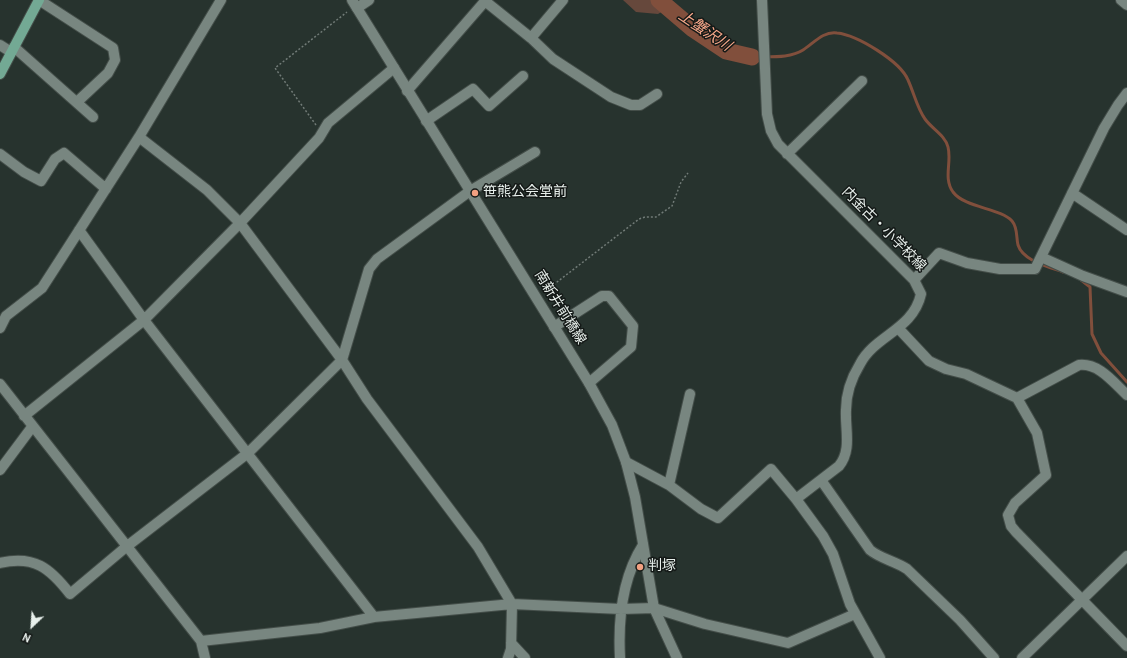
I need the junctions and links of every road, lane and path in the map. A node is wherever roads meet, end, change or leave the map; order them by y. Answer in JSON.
{"nodes":[{"id":1,"x":39,"y":0,"type":"edge"},
{"id":2,"x":221,"y":0,"type":"edge"},
{"id":3,"x":369,"y":0,"type":"edge"},
{"id":4,"x":563,"y":0,"type":"edge"},
{"id":5,"x":762,"y":0,"type":"edge"},
{"id":6,"x":1121,"y":0,"type":"edge"},
{"id":7,"x":485,"y":1,"type":"edge"},
{"id":8,"x":355,"y":5,"type":"edge"},
{"id":9,"x":1127,"y":5,"type":"edge"},
{"id":10,"x":531,"y":38,"type":"junction"},
{"id":11,"x":0,"y":45,"type":"edge"},
{"id":12,"x":13,"y":49,"type":"junction"},
{"id":13,"x":394,"y":68,"type":"junction"},
{"id":14,"x":0,"y":74,"type":"edge"},
{"id":15,"x":523,"y":76,"type":"dead end"},
{"id":16,"x":862,"y":81,"type":"dead end"},
{"id":17,"x":407,"y":91,"type":"junction"},
{"id":18,"x":1127,"y":93,"type":"edge"},
{"id":19,"x":657,"y":94,"type":"dead end"},
{"id":20,"x":77,"y":102,"type":"junction"},
{"id":21,"x":93,"y":117,"type":"dead end"},
{"id":22,"x":426,"y":121,"type":"junction"},
{"id":23,"x":322,"y":133,"type":"junction"},
{"id":24,"x":139,"y":137,"type":"junction"},
{"id":25,"x":535,"y":152,"type":"dead end"},
{"id":26,"x":0,"y":154,"type":"edge"},
{"id":27,"x":787,"y":154,"type":"junction"},
{"id":28,"x":688,"y":174,"type":"dead end"},
{"id":29,"x":106,"y":188,"type":"junction"},
{"id":30,"x":470,"y":191,"type":"junction"},
{"id":31,"x":1072,"y":193,"type":"junction"},
{"id":32,"x":240,"y":223,"type":"junction"},
{"id":33,"x":79,"y":230,"type":"junction"},
{"id":34,"x":1127,"y":230,"type":"edge"},
{"id":35,"x":1041,"y":257,"type":"junction"},
{"id":36,"x":914,"y":280,"type":"junction"},
{"id":37,"x":1127,"y":292,"type":"edge"},
{"id":38,"x":536,"y":298,"type":"junction"},
{"id":39,"x":144,"y":320,"type":"junction"},
{"id":40,"x":554,"y":327,"type":"junction"},
{"id":41,"x":0,"y":328,"type":"edge"},
{"id":42,"x":899,"y":329,"type":"junction"},
{"id":43,"x":342,"y":360,"type":"junction"},
{"id":44,"x":589,"y":383,"type":"junction"},
{"id":45,"x":0,"y":384,"type":"edge"},
{"id":46,"x":690,"y":394,"type":"dead end"},
{"id":47,"x":1127,"y":395,"type":"edge"},
{"id":48,"x":1017,"y":398,"type":"junction"},
{"id":49,"x":24,"y":416,"type":"junction"},
{"id":50,"x":32,"y":426,"type":"junction"},
{"id":51,"x":248,"y":453,"type":"junction"},
{"id":52,"x":626,"y":462,"type":"junction"},
{"id":53,"x":0,"y":470,"type":"edge"},
{"id":54,"x":821,"y":480,"type":"junction"},
{"id":55,"x":669,"y":485,"type":"junction"},
{"id":56,"x":796,"y":499,"type":"junction"},
{"id":57,"x":643,"y":545,"type":"junction"},
{"id":58,"x":126,"y":547,"type":"junction"},
{"id":59,"x":1127,"y":556,"type":"edge"},
{"id":60,"x":0,"y":563,"type":"edge"},
{"id":61,"x":1081,"y":600,"type":"junction"},
{"id":62,"x":512,"y":604,"type":"junction"},
{"id":63,"x":654,"y":608,"type":"junction"},
{"id":64,"x":621,"y":609,"type":"junction"},
{"id":65,"x":855,"y":614,"type":"junction"},
{"id":66,"x":374,"y":617,"type":"junction"},
{"id":67,"x":201,"y":641,"type":"junction"},
{"id":68,"x":511,"y":643,"type":"junction"},
{"id":69,"x":1127,"y":646,"type":"edge"},
{"id":70,"x":205,"y":658,"type":"edge"},
{"id":71,"x":508,"y":658,"type":"edge"},
{"id":72,"x":525,"y":658,"type":"edge"},
{"id":73,"x":620,"y":658,"type":"edge"},
{"id":74,"x":677,"y":658,"type":"edge"},
{"id":75,"x":880,"y":658,"type":"edge"},
{"id":76,"x":994,"y":658,"type":"edge"},
{"id":77,"x":1022,"y":658,"type":"edge"}],
"edges":[{"from":1,"to":12,"type":"main road"},
{"from":1,"to":20,"type":"street"},
{"from":2,"to":24,"type":"street"},
{"from":3,"to":8,"type":"street"},
{"from":4,"to":10,"type":"street"},
{"from":5,"to":27,"type":"street","name":"内金古・小学校線"},
{"from":6,"to":9,"type":"street"},
{"from":7,"to":10,"type":"street"},
{"from":7,"to":17,"type":"street"},
{"from":8,"to":13,"type":"street","name":"南新井前橋線"},
{"from":8,"to":23,"type":"path"},
{"from":10,"to":19,"type":"street"},
{"from":11,"to":12,"type":"street"},
{"from":12,"to":14,"type":"main road"},
{"from":12,"to":20,"type":"street"},
{"from":13,"to":17,"type":"street","name":"南新井前橋線"},
{"from":13,"to":23,"type":"street"},
{"from":15,"to":22,"type":"street"},
{"from":16,"to":27,"type":"street"},
{"from":17,"to":22,"type":"street","name":"南新井前橋線"},
{"from":18,"to":31,"type":"street"},
{"from":20,"to":21,"type":"street"},
{"from":22,"to":30,"type":"street","name":"南新井前橋線"},
{"from":23,"to":32,"type":"street"},
{"from":24,"to":29,"type":"street"},
{"from":24,"to":32,"type":"street"},
{"from":25,"to":30,"type":"street"},
{"from":26,"to":29,"type":"street"},
{"from":27,"to":36,"type":"street","name":"内金古・小学校線"},
{"from":28,"to":38,"type":"path"},
{"from":29,"to":33,"type":"street"},
{"from":30,"to":38,"type":"street","name":"南新井前橋線"},
{"from":30,"to":43,"type":"street"},
{"from":31,"to":34,"type":"street"},
{"from":31,"to":35,"type":"street"},
{"from":32,"to":39,"type":"street"},
{"from":32,"to":43,"type":"street"},
{"from":33,"to":39,"type":"street"},
{"from":33,"to":41,"type":"street"},
{"from":35,"to":36,"type":"street"},
{"from":35,"to":37,"type":"street"},
{"from":36,"to":42,"type":"street","name":"内金古・小学校線"},
{"from":38,"to":40,"type":"street","name":"南新井前橋線"},
{"from":39,"to":49,"type":"street"},
{"from":39,"to":51,"type":"street"},
{"from":40,"to":44,"type":"street","name":"南新井前橋線"},
{"from":40,"to":44,"type":"street"},
{"from":42,"to":48,"type":"street"},
{"from":42,"to":54,"type":"street","name":"内金古・小学校線"},
{"from":43,"to":51,"type":"street"},
{"from":43,"to":62,"type":"street"},
{"from":44,"to":52,"type":"street","name":"南新井前橋線"},
{"from":45,"to":49,"type":"street"},
{"from":46,"to":55,"type":"street"},
{"from":47,"to":48,"type":"street"},
{"from":48,"to":61,"type":"street"},
{"from":49,"to":50,"type":"street"},
{"from":50,"to":53,"type":"street"},
{"from":50,"to":58,"type":"street"},
{"from":51,"to":58,"type":"street"},
{"from":51,"to":66,"type":"street"},
{"from":52,"to":55,"type":"street"},
{"from":52,"to":57,"type":"street","name":"南新井前橋線"},
{"from":54,"to":56,"type":"street","name":"内金古・小学校線"},
{"from":54,"to":76,"type":"street"},
{"from":55,"to":56,"type":"street"},
{"from":56,"to":65,"type":"street"},
{"from":57,"to":63,"type":"street","name":"南新井前橋線"},
{"from":57,"to":64,"type":"street"},
{"from":58,"to":60,"type":"street"},
{"from":58,"to":67,"type":"street"},
{"from":59,"to":61,"type":"street"},
{"from":61,"to":69,"type":"street"},
{"from":61,"to":77,"type":"street"},
{"from":62,"to":64,"type":"street"},
{"from":62,"to":66,"type":"street"},
{"from":62,"to":68,"type":"street"},
{"from":63,"to":64,"type":"street"},
{"from":63,"to":65,"type":"street"},
{"from":63,"to":74,"type":"street","name":"南新井前橋線"},
{"from":64,"to":73,"type":"street"},
{"from":65,"to":75,"type":"street"},
{"from":66,"to":67,"type":"street"},
{"from":67,"to":70,"type":"street"},
{"from":68,"to":71,"type":"street"},
{"from":68,"to":72,"type":"street"}]}
